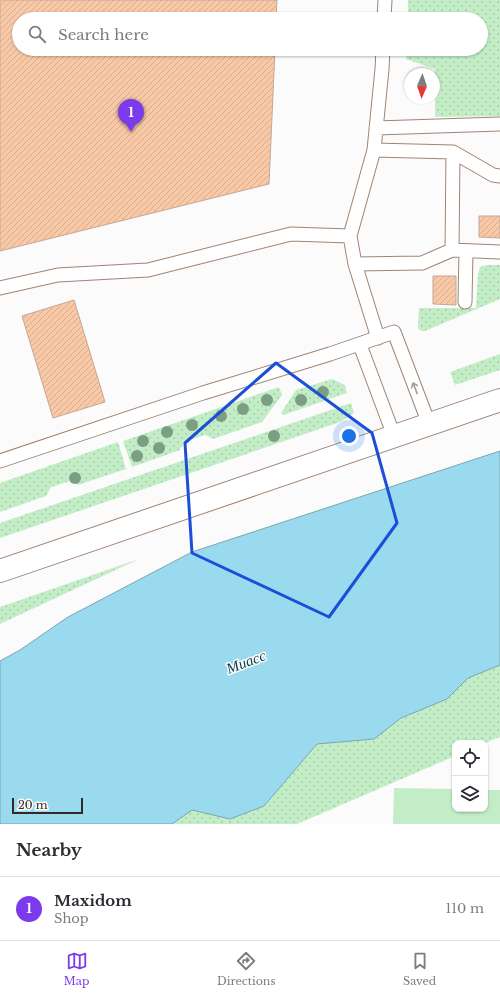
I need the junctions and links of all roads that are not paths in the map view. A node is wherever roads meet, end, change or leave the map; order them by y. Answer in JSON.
{"nodes":[{"id":1,"x":385,"y":0,"type":"edge"},
{"id":2,"x":384,"y":12,"type":"edge"},
{"id":3,"x":383,"y":56,"type":"edge"},
{"id":4,"x":500,"y":124,"type":"edge"},
{"id":5,"x":376,"y":128,"type":"junction"},
{"id":6,"x":374,"y":150,"type":"junction"},
{"id":7,"x":452,"y":152,"type":"junction"},
{"id":8,"x":500,"y":176,"type":"edge"},
{"id":9,"x":350,"y":236,"type":"junction"},
{"id":10,"x":452,"y":250,"type":"junction"},
{"id":11,"x":466,"y":251,"type":"junction"},
{"id":12,"x":500,"y":252,"type":"edge"},
{"id":13,"x":355,"y":264,"type":"junction"},
{"id":14,"x":0,"y":288,"type":"edge"},
{"id":15,"x":465,"y":302,"type":"dead end"},
{"id":16,"x":378,"y":338,"type":"junction"},
{"id":17,"x":360,"y":345,"type":"junction"},
{"id":18,"x":500,"y":400,"type":"edge"},
{"id":19,"x":429,"y":424,"type":"junction"},
{"id":20,"x":394,"y":436,"type":"junction"},
{"id":21,"x":0,"y":461,"type":"edge"},
{"id":22,"x":0,"y":571,"type":"edge"}],
"edges":[{"from":1,"to":2,"type":"lane"},
{"from":3,"to":5,"type":"lane"},
{"from":4,"to":5,"type":"lane"},
{"from":5,"to":6,"type":"lane"},
{"from":6,"to":7,"type":"lane"},
{"from":6,"to":9,"type":"lane"},
{"from":7,"to":8,"type":"lane"},
{"from":7,"to":10,"type":"lane"},
{"from":9,"to":13,"type":"lane"},
{"from":9,"to":14,"type":"lane"},
{"from":10,"to":11,"type":"lane"},
{"from":10,"to":13,"type":"lane"},
{"from":11,"to":12,"type":"lane"},
{"from":11,"to":15,"type":"lane"},
{"from":13,"to":16,"type":"lane"},
{"from":16,"to":17,"type":"lane"},
{"from":19,"to":16,"type":"lane","one_way":true},
{"from":17,"to":20,"type":"lane"},
{"from":17,"to":21,"type":"lane"},
{"from":18,"to":19,"type":"street"},
{"from":19,"to":20,"type":"street"},
{"from":20,"to":22,"type":"street"}]}
